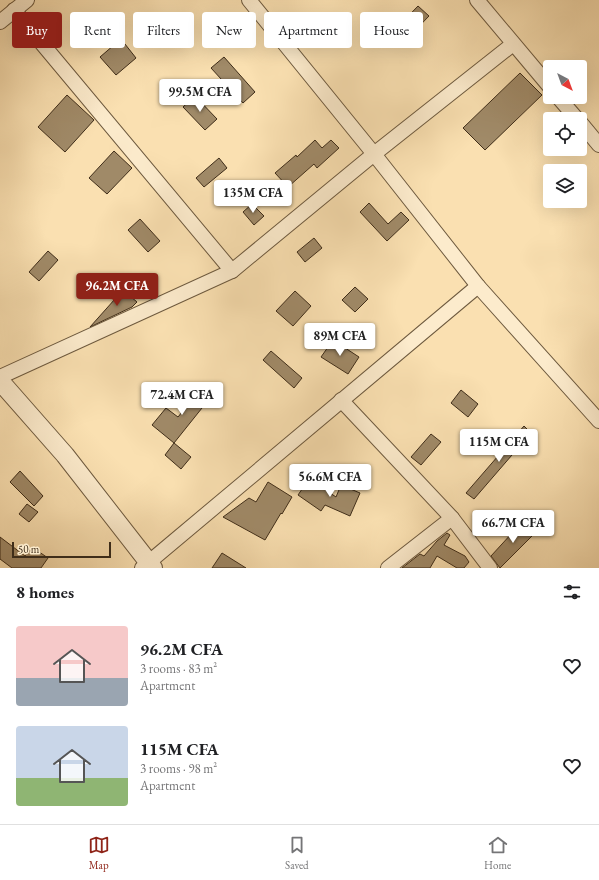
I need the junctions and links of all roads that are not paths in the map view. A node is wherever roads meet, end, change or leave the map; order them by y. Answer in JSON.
{"nodes":[{"id":1,"x":27,"y":0,"type":"edge"},
{"id":2,"x":249,"y":0,"type":"edge"},
{"id":3,"x":477,"y":0,"type":"edge"},
{"id":4,"x":14,"y":10,"type":"junction"},
{"id":5,"x":0,"y":22,"type":"edge"},
{"id":6,"x":513,"y":44,"type":"junction"},
{"id":7,"x":543,"y":79,"type":"edge"},
{"id":8,"x":564,"y":104,"type":"edge"},
{"id":9,"x":571,"y":112,"type":"edge"},
{"id":10,"x":587,"y":130,"type":"edge"},
{"id":11,"x":599,"y":145,"type":"edge"},
{"id":12,"x":374,"y":154,"type":"junction"},
{"id":13,"x":232,"y":271,"type":"junction"},
{"id":14,"x":478,"y":286,"type":"junction"},
{"id":15,"x":0,"y":377,"type":"edge"},
{"id":16,"x":0,"y":381,"type":"edge"},
{"id":17,"x":341,"y":400,"type":"junction"},
{"id":18,"x":599,"y":421,"type":"edge"},
{"id":19,"x":452,"y":518,"type":"junction"},
{"id":20,"x":148,"y":566,"type":"edge"},
{"id":21,"x":388,"y":568,"type":"edge"},
{"id":22,"x":490,"y":568,"type":"edge"}],
"edges":[{"from":1,"to":4,"type":"street"},
{"from":2,"to":12,"type":"street"},
{"from":3,"to":6,"type":"street"},
{"from":4,"to":5,"type":"street"},
{"from":4,"to":13,"type":"street"},
{"from":6,"to":7,"type":"street"},
{"from":6,"to":12,"type":"street"},
{"from":8,"to":9,"type":"street"},
{"from":10,"to":11,"type":"street"},
{"from":12,"to":13,"type":"street"},
{"from":12,"to":14,"type":"street"},
{"from":13,"to":15,"type":"street"},
{"from":14,"to":17,"type":"street"},
{"from":14,"to":18,"type":"street"},
{"from":16,"to":20,"type":"street"},
{"from":17,"to":19,"type":"street"},
{"from":17,"to":20,"type":"street"},
{"from":19,"to":21,"type":"street"},
{"from":19,"to":22,"type":"street"}]}
